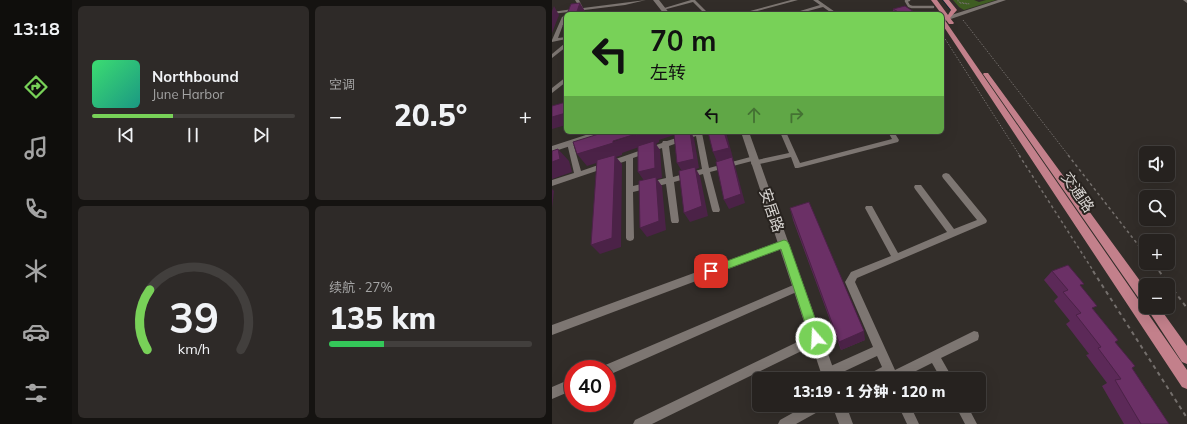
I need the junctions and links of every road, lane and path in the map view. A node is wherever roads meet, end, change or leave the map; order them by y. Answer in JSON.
{"nodes":[{"id":1,"x":577,"y":0,"type":"edge"},
{"id":2,"x":630,"y":0,"type":"edge"},
{"id":3,"x":644,"y":0,"type":"edge"},
{"id":4,"x":656,"y":0,"type":"edge"},
{"id":5,"x":796,"y":0,"type":"edge"},
{"id":6,"x":815,"y":0,"type":"edge"},
{"id":7,"x":909,"y":0,"type":"edge"},
{"id":8,"x":928,"y":0,"type":"edge"},
{"id":9,"x":946,"y":0,"type":"edge"},
{"id":10,"x":958,"y":0,"type":"edge"},
{"id":11,"x":1003,"y":0,"type":"edge"},
{"id":12,"x":1184,"y":0,"type":"edge"},
{"id":13,"x":694,"y":1,"type":"edge"},
{"id":14,"x":1187,"y":2,"type":"edge"},
{"id":15,"x":973,"y":3,"type":"dead end"},
{"id":16,"x":933,"y":4,"type":"edge"},
{"id":17,"x":613,"y":5,"type":"junction"},
{"id":18,"x":823,"y":6,"type":"junction"},
{"id":19,"x":582,"y":9,"type":"junction"},
{"id":20,"x":663,"y":9,"type":"junction"},
{"id":21,"x":665,"y":12,"type":"edge"},
{"id":22,"x":705,"y":12,"type":"edge"},
{"id":23,"x":749,"y":12,"type":"edge"},
{"id":24,"x":800,"y":12,"type":"edge"},
{"id":25,"x":833,"y":12,"type":"edge"},
{"id":26,"x":552,"y":13,"type":"edge"},
{"id":27,"x":959,"y":14,"type":"junction"},
{"id":28,"x":564,"y":17,"type":"dead end"},
{"id":29,"x":944,"y":19,"type":"edge"},
{"id":30,"x":944,"y":20,"type":"edge"},
{"id":31,"x":944,"y":21,"type":"edge"},
{"id":32,"x":944,"y":21,"type":"edge"},
{"id":33,"x":944,"y":37,"type":"edge"},
{"id":34,"x":564,"y":38,"type":"edge"},
{"id":35,"x":553,"y":40,"type":"edge"},
{"id":36,"x":564,"y":47,"type":"edge"},
{"id":37,"x":552,"y":56,"type":"edge"},
{"id":38,"x":564,"y":81,"type":"edge"},
{"id":39,"x":552,"y":91,"type":"edge"},
{"id":40,"x":598,"y":134,"type":"edge"},
{"id":41,"x":696,"y":134,"type":"edge"},
{"id":42,"x":699,"y":134,"type":"edge"},
{"id":43,"x":746,"y":134,"type":"edge"},
{"id":44,"x":784,"y":134,"type":"edge"},
{"id":45,"x":892,"y":134,"type":"edge"},
{"id":46,"x":570,"y":143,"type":"junction"},
{"id":47,"x":665,"y":143,"type":"junction"},
{"id":48,"x":552,"y":150,"type":"edge"},
{"id":49,"x":793,"y":154,"type":"junction"},
{"id":50,"x":629,"y":156,"type":"junction"},
{"id":51,"x":755,"y":161,"type":"junction"},
{"id":52,"x":706,"y":171,"type":"junction"},
{"id":53,"x":578,"y":174,"type":"junction"},
{"id":54,"x":946,"y":176,"type":"dead end"},
{"id":55,"x":669,"y":180,"type":"junction"},
{"id":56,"x":552,"y":183,"type":"edge"},
{"id":57,"x":918,"y":187,"type":"dead end"},
{"id":58,"x":630,"y":190,"type":"junction"},
{"id":59,"x":869,"y":208,"type":"dead end"},
{"id":60,"x":716,"y":210,"type":"dead end"},
{"id":61,"x":675,"y":221,"type":"dead end"},
{"id":62,"x":952,"y":233,"type":"junction"},
{"id":63,"x":630,"y":238,"type":"dead end"},
{"id":64,"x":784,"y":244,"type":"junction"},
{"id":65,"x":1139,"y":247,"type":"edge"},
{"id":66,"x":896,"y":257,"type":"junction"},
{"id":67,"x":1157,"y":270,"type":"edge"},
{"id":68,"x":798,"y":287,"type":"junction"},
{"id":69,"x":1139,"y":289,"type":"edge"},
{"id":70,"x":1187,"y":308,"type":"edge"},
{"id":71,"x":1157,"y":314,"type":"edge"},
{"id":72,"x":552,"y":330,"type":"edge"},
{"id":73,"x":974,"y":336,"type":"dead end"},
{"id":74,"x":816,"y":338,"type":"junction"},
{"id":75,"x":880,"y":349,"type":"junction"},
{"id":76,"x":934,"y":356,"type":"junction"},
{"id":77,"x":1187,"y":357,"type":"edge"},
{"id":78,"x":616,"y":366,"type":"edge"},
{"id":79,"x":828,"y":372,"type":"edge"},
{"id":80,"x":837,"y":372,"type":"edge"},
{"id":81,"x":890,"y":372,"type":"edge"},
{"id":82,"x":898,"y":372,"type":"edge"},
{"id":83,"x":943,"y":372,"type":"edge"},
{"id":84,"x":1187,"y":382,"type":"edge"},
{"id":85,"x":564,"y":388,"type":"edge"},
{"id":86,"x":552,"y":394,"type":"edge"},
{"id":87,"x":806,"y":412,"type":"edge"},
{"id":88,"x":842,"y":412,"type":"edge"},
{"id":89,"x":907,"y":412,"type":"edge"},
{"id":90,"x":965,"y":412,"type":"edge"},
{"id":91,"x":1187,"y":418,"type":"edge"},
{"id":92,"x":639,"y":424,"type":"edge"},
{"id":93,"x":784,"y":424,"type":"edge"},
{"id":94,"x":846,"y":424,"type":"edge"},
{"id":95,"x":913,"y":424,"type":"edge"},
{"id":96,"x":971,"y":424,"type":"edge"}],
"edges":[{"from":1,"to":19,"type":"street"},
{"from":2,"to":17,"type":"street"},
{"from":3,"to":17,"type":"street"},
{"from":4,"to":20,"type":"street"},
{"from":5,"to":23,"type":"street"},
{"from":6,"to":18,"type":"street"},
{"from":7,"to":16,"type":"lane"},
{"from":8,"to":16,"type":"main road","name":"交通路"},
{"from":9,"to":29,"type":"main road"},
{"from":10,"to":15,"type":"path"},
{"from":11,"to":27,"type":"street"},
{"from":12,"to":14,"type":"street"},
{"from":13,"to":20,"type":"street"},
{"from":13,"to":22,"type":"street"},
{"from":17,"to":19,"type":"street"},
{"from":18,"to":24,"type":"street"},
{"from":18,"to":25,"type":"street"},
{"from":19,"to":26,"type":"street"},
{"from":20,"to":21,"type":"street"},
{"from":27,"to":30,"type":"street"},
{"from":27,"to":65,"type":"path"},
{"from":28,"to":35,"type":"street"},
{"from":31,"to":69,"type":"main road","name":"交通路"},
{"from":32,"to":84,"type":"main road","name":"交通路"},
{"from":33,"to":91,"type":"path"},
{"from":34,"to":35,"type":"street"},
{"from":36,"to":37,"type":"street"},
{"from":38,"to":39,"type":"street"},
{"from":40,"to":46,"type":"street"},
{"from":41,"to":47,"type":"street"},
{"from":42,"to":52,"type":"street"},
{"from":43,"to":51,"type":"street","name":"安居路"},
{"from":44,"to":49,"type":"street"},
{"from":45,"to":49,"type":"street"},
{"from":46,"to":48,"type":"street"},
{"from":46,"to":53,"type":"street"},
{"from":47,"to":50,"type":"street"},
{"from":47,"to":55,"type":"street"},
{"from":49,"to":51,"type":"street"},
{"from":50,"to":53,"type":"street"},
{"from":50,"to":58,"type":"street"},
{"from":51,"to":52,"type":"street"},
{"from":51,"to":64,"type":"street","name":"安居路"},
{"from":52,"to":55,"type":"street"},
{"from":52,"to":60,"type":"street"},
{"from":53,"to":56,"type":"street"},
{"from":54,"to":62,"type":"street"},
{"from":55,"to":58,"type":"street"},
{"from":55,"to":61,"type":"street"},
{"from":57,"to":62,"type":"street"},
{"from":58,"to":63,"type":"street"},
{"from":59,"to":66,"type":"street"},
{"from":62,"to":66,"type":"street"},
{"from":64,"to":68,"type":"street","name":"安居路"},
{"from":64,"to":72,"type":"street"},
{"from":66,"to":75,"type":"street"},
{"from":67,"to":70,"type":"path"},
{"from":68,"to":74,"type":"street","name":"安居路"},
{"from":68,"to":78,"type":"street"},
{"from":71,"to":77,"type":"main road"},
{"from":73,"to":76,"type":"street"},
{"from":74,"to":79,"type":"street","name":"安居路"},
{"from":74,"to":92,"type":"street"},
{"from":75,"to":80,"type":"street"},
{"from":75,"to":81,"type":"street"},
{"from":76,"to":82,"type":"street"},
{"from":76,"to":83,"type":"street"},
{"from":85,"to":86,"type":"street"},
{"from":87,"to":93,"type":"street"},
{"from":88,"to":94,"type":"street"},
{"from":89,"to":95,"type":"street"},
{"from":90,"to":96,"type":"street"}]}
